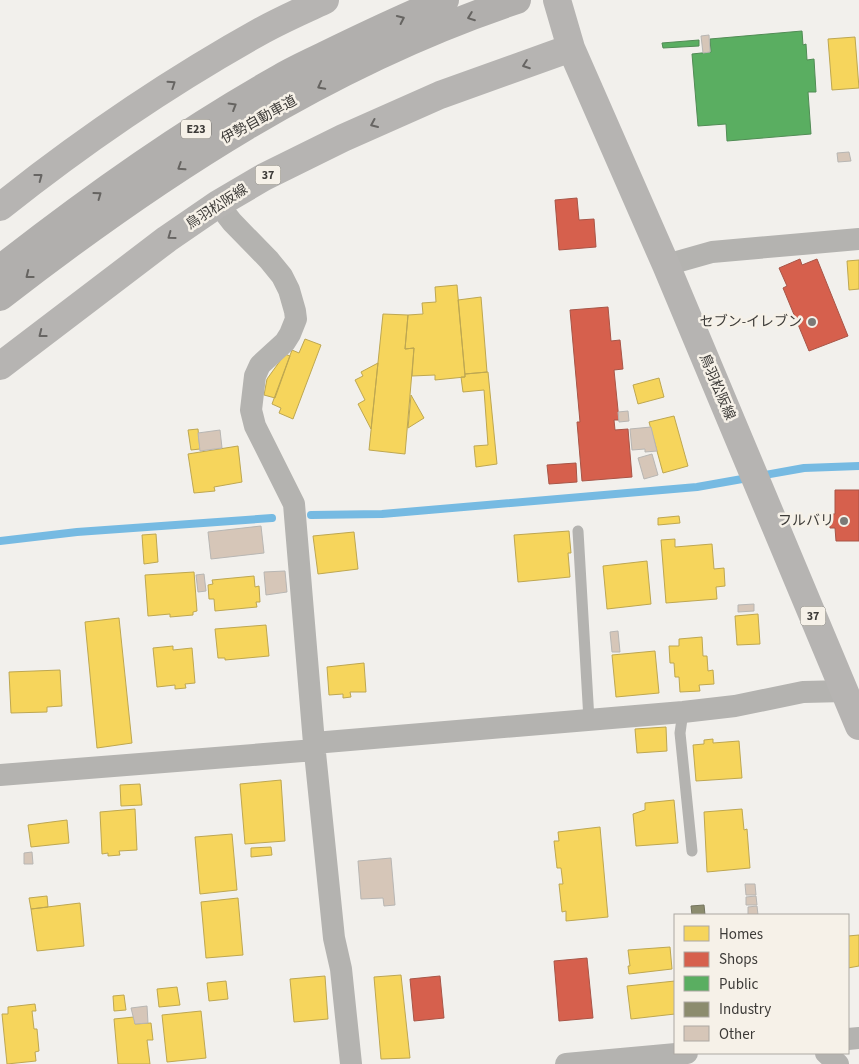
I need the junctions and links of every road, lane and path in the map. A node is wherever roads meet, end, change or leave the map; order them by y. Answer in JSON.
{"nodes":[{"id":1,"x":325,"y":0,"type":"edge"},
{"id":2,"x":445,"y":0,"type":"edge"},
{"id":3,"x":517,"y":0,"type":"edge"},
{"id":4,"x":556,"y":0,"type":"edge"},
{"id":5,"x":572,"y":48,"type":"junction"},
{"id":6,"x":360,"y":51,"type":"junction"},
{"id":7,"x":218,"y":204,"type":"junction"},
{"id":8,"x":0,"y":207,"type":"edge"},
{"id":9,"x":859,"y":239,"type":"edge"},
{"id":10,"x":51,"y":243,"type":"junction"},
{"id":11,"x":666,"y":265,"type":"junction"},
{"id":12,"x":0,"y":269,"type":"edge"},
{"id":13,"x":0,"y":297,"type":"edge"},
{"id":14,"x":0,"y":366,"type":"edge"},
{"id":15,"x":578,"y":531,"type":"dead end"},
{"id":16,"x":845,"y":691,"type":"junction"},
{"id":17,"x":683,"y":712,"type":"junction"},
{"id":18,"x":589,"y":720,"type":"junction"},
{"id":19,"x":859,"y":726,"type":"edge"},
{"id":20,"x":314,"y":747,"type":"junction"},
{"id":21,"x":0,"y":775,"type":"edge"},
{"id":22,"x":692,"y":851,"type":"dead end"},
{"id":23,"x":676,"y":1054,"type":"edge"},
{"id":24,"x":827,"y":1054,"type":"edge"},
{"id":25,"x":351,"y":1064,"type":"edge"},
{"id":26,"x":566,"y":1064,"type":"edge"},
{"id":27,"x":838,"y":1064,"type":"edge"}],
"edges":[{"from":8,"to":1,"type":"main road","one_way":true},
{"from":6,"to":2,"type":"highway","name":"伊勢自動車道","number":"E23","one_way":true},
{"from":3,"to":6,"type":"highway","name":"伊勢自動車道","number":"E23","one_way":true},
{"from":4,"to":5,"type":"main road","name":"鳥羽松阪線","number":"37"},
{"from":5,"to":7,"type":"main road","name":"鳥羽松阪線","number":"37","one_way":true},
{"from":5,"to":11,"type":"main road","name":"鳥羽松阪線","number":"37"},
{"from":6,"to":10,"type":"highway","name":"伊勢自動車道","number":"E23"},
{"from":7,"to":14,"type":"main road","name":"鳥羽松阪線","number":"37","one_way":true},
{"from":7,"to":20,"type":"street"},
{"from":9,"to":11,"type":"street"},
{"from":10,"to":12,"type":"highway","name":"伊勢自動車道","number":"E23"},
{"from":10,"to":13,"type":"highway","name":"伊勢自動車道","number":"E23","one_way":true},
{"from":11,"to":16,"type":"main road","name":"鳥羽松阪線","number":"37"},
{"from":15,"to":18,"type":"lane"},
{"from":16,"to":17,"type":"street"},
{"from":16,"to":19,"type":"main road","name":"鳥羽松阪線","number":"37"},
{"from":17,"to":18,"type":"street"},
{"from":17,"to":22,"type":"lane"},
{"from":18,"to":20,"type":"street"},
{"from":20,"to":21,"type":"street"},
{"from":20,"to":25,"type":"street"},
{"from":23,"to":26,"type":"street"},
{"from":24,"to":27,"type":"street"}]}
